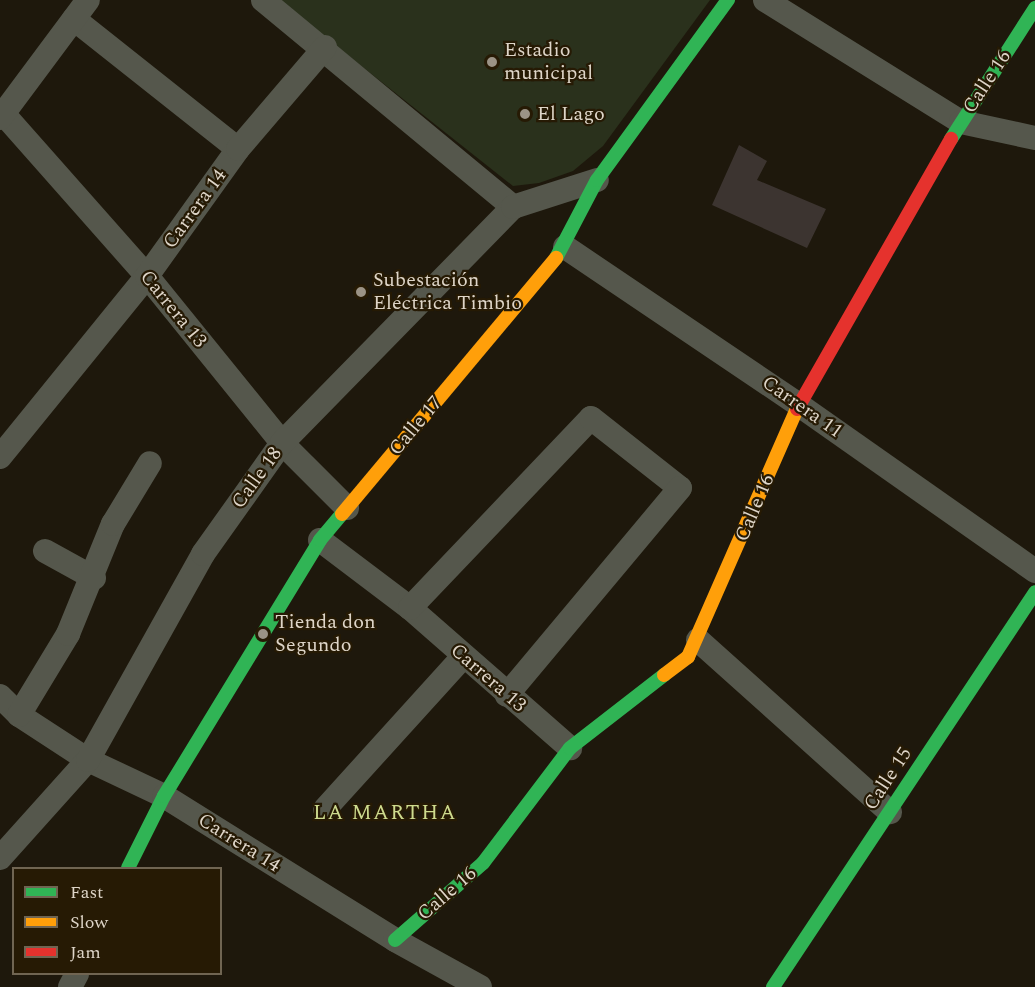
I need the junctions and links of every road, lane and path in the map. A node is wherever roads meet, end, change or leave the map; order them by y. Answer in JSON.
{"nodes":[{"id":1,"x":88,"y":0,"type":"edge"},
{"id":2,"x":263,"y":0,"type":"edge"},
{"id":3,"x":728,"y":0,"type":"edge"},
{"id":4,"x":765,"y":0,"type":"edge"},
{"id":5,"x":1035,"y":8,"type":"edge"},
{"id":6,"x":74,"y":20,"type":"junction"},
{"id":7,"x":325,"y":47,"type":"junction"},
{"id":8,"x":1,"y":114,"type":"edge"},
{"id":9,"x":961,"y":122,"type":"junction"},
{"id":10,"x":1035,"y":138,"type":"edge"},
{"id":11,"x":238,"y":149,"type":"junction"},
{"id":12,"x":597,"y":180,"type":"junction"},
{"id":13,"x":513,"y":207,"type":"junction"},
{"id":14,"x":565,"y":247,"type":"junction"},
{"id":15,"x":147,"y":276,"type":"junction"},
{"id":16,"x":799,"y":405,"type":"junction"},
{"id":17,"x":282,"y":443,"type":"junction"},
{"id":18,"x":1,"y":450,"type":"edge"},
{"id":19,"x":150,"y":463,"type":"dead end"},
{"id":20,"x":347,"y":508,"type":"junction"},
{"id":21,"x":320,"y":540,"type":"junction"},
{"id":22,"x":45,"y":551,"type":"dead end"},
{"id":23,"x":1035,"y":572,"type":"edge"},
{"id":24,"x":94,"y":578,"type":"junction"},
{"id":25,"x":1035,"y":592,"type":"edge"},
{"id":26,"x":410,"y":608,"type":"junction"},
{"id":27,"x":698,"y":640,"type":"junction"},
{"id":28,"x":462,"y":658,"type":"junction"},
{"id":29,"x":507,"y":695,"type":"junction"},
{"id":30,"x":0,"y":696,"type":"edge"},
{"id":31,"x":19,"y":715,"type":"junction"},
{"id":32,"x":570,"y":748,"type":"junction"},
{"id":33,"x":88,"y":760,"type":"junction"},
{"id":34,"x":164,"y":796,"type":"junction"},
{"id":35,"x":325,"y":809,"type":"dead end"},
{"id":36,"x":890,"y":812,"type":"junction"},
{"id":37,"x":0,"y":858,"type":"edge"},
{"id":38,"x":128,"y":867,"type":"edge"},
{"id":39,"x":395,"y":940,"type":"junction"},
{"id":40,"x":480,"y":987,"type":"edge"},
{"id":41,"x":773,"y":987,"type":"edge"}],
"edges":[{"from":1,"to":6,"type":"street"},
{"from":2,"to":7,"type":"street"},
{"from":3,"to":12,"type":"street","name":"Calle 17"},
{"from":4,"to":9,"type":"street"},
{"from":5,"to":9,"type":"street","name":"Calle 16"},
{"from":6,"to":8,"type":"street"},
{"from":6,"to":11,"type":"street"},
{"from":7,"to":11,"type":"street","name":"Carrera 14"},
{"from":7,"to":13,"type":"street"},
{"from":8,"to":15,"type":"street","name":"Carrera 13"},
{"from":9,"to":10,"type":"street"},
{"from":9,"to":16,"type":"street","name":"Calle 16"},
{"from":11,"to":15,"type":"street","name":"Carrera 14"},
{"from":12,"to":13,"type":"street","name":"Calle 18"},
{"from":12,"to":14,"type":"street","name":"Calle 17"},
{"from":13,"to":17,"type":"street","name":"Calle 18"},
{"from":14,"to":16,"type":"street","name":"Carrera 11"},
{"from":14,"to":20,"type":"street","name":"Calle 17"},
{"from":15,"to":17,"type":"street","name":"Carrera 13"},
{"from":15,"to":18,"type":"street","name":"Carrera 14"},
{"from":16,"to":23,"type":"street","name":"Carrera 11"},
{"from":16,"to":27,"type":"street","name":"Calle 16"},
{"from":17,"to":20,"type":"street","name":"Carrera 13"},
{"from":17,"to":33,"type":"street","name":"Calle 18"},
{"from":19,"to":24,"type":"street"},
{"from":20,"to":21,"type":"street","name":"Calle 17"},
{"from":21,"to":26,"type":"street","name":"Carrera 13"},
{"from":21,"to":34,"type":"street","name":"Calle 17"},
{"from":22,"to":24,"type":"street"},
{"from":24,"to":31,"type":"street"},
{"from":25,"to":36,"type":"street","name":"Calle 15"},
{"from":26,"to":28,"type":"street","name":"Carrera 13"},
{"from":26,"to":29,"type":"street"},
{"from":27,"to":32,"type":"street","name":"Calle 16"},
{"from":27,"to":36,"type":"street"},
{"from":28,"to":29,"type":"street","name":"Carrera 13"},
{"from":28,"to":35,"type":"street"},
{"from":29,"to":32,"type":"street","name":"Carrera 13"},
{"from":30,"to":31,"type":"street","name":"Carrera 14"},
{"from":31,"to":33,"type":"street","name":"Carrera 14"},
{"from":32,"to":39,"type":"street","name":"Calle 16"},
{"from":33,"to":34,"type":"street","name":"Carrera 14"},
{"from":33,"to":37,"type":"street","name":"Calle 18"},
{"from":34,"to":38,"type":"street","name":"Calle 17"},
{"from":34,"to":39,"type":"street","name":"Carrera 14"},
{"from":36,"to":41,"type":"street","name":"Calle 15"},
{"from":39,"to":40,"type":"street","name":"Carrera 14"}]}
